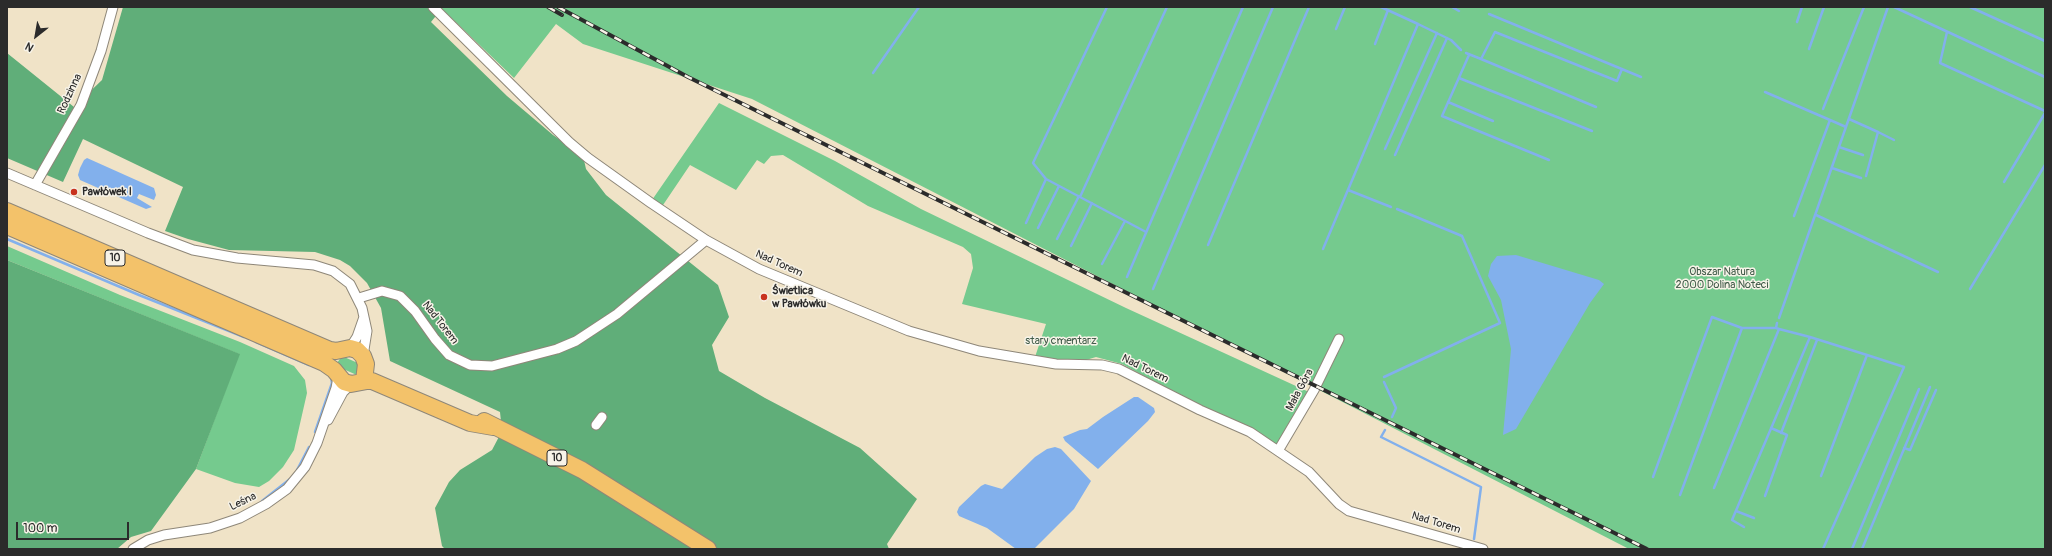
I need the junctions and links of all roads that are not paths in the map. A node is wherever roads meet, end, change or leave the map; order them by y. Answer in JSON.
{"nodes":[{"id":1,"x":113,"y":7,"type":"edge"},
{"id":2,"x":433,"y":7,"type":"edge"},
{"id":3,"x":7,"y":173,"type":"edge"},
{"id":4,"x":35,"y":185,"type":"junction"},
{"id":5,"x":7,"y":211,"type":"edge"},
{"id":6,"x":7,"y":226,"type":"edge"},
{"id":7,"x":706,"y":240,"type":"junction"},
{"id":8,"x":359,"y":298,"type":"junction"},
{"id":9,"x":364,"y":317,"type":"junction"},
{"id":10,"x":1339,"y":339,"type":"dead end"},
{"id":11,"x":354,"y":355,"type":"junction"},
{"id":12,"x":346,"y":378,"type":"junction"},
{"id":13,"x":602,"y":417,"type":"dead end"},
{"id":14,"x":325,"y":424,"type":"junction"},
{"id":15,"x":596,"y":425,"type":"dead end"},
{"id":16,"x":493,"y":427,"type":"junction"},
{"id":17,"x":1278,"y":451,"type":"junction"},
{"id":18,"x":133,"y":549,"type":"edge"},
{"id":19,"x":708,"y":549,"type":"edge"},
{"id":20,"x":1483,"y":549,"type":"edge"}],
"edges":[{"from":1,"to":4,"type":"street","name":"Rodzinna"},
{"from":2,"to":7,"type":"street","name":"Nad Torem"},
{"from":3,"to":4,"type":"street"},
{"from":4,"to":8,"type":"street"},
{"from":5,"to":11,"type":"highway","number":"10"},
{"from":6,"to":12,"type":"highway","number":"10"},
{"from":7,"to":8,"type":"street","name":"Nad Torem"},
{"from":7,"to":17,"type":"street","name":"Nad Torem"},
{"from":8,"to":9,"type":"street"},
{"from":9,"to":11,"type":"street"},
{"from":9,"to":11,"type":"street"},
{"from":10,"to":17,"type":"street","name":"Mała Góra"},
{"from":11,"to":12,"type":"highway"},
{"from":11,"to":12,"type":"highway"},
{"from":11,"to":16,"type":"highway","number":"10"},
{"from":12,"to":14,"type":"street","name":"Leśna"},
{"from":12,"to":14,"type":"street","name":"Leśna"},
{"from":12,"to":16,"type":"highway","number":"10"},
{"from":13,"to":15,"type":"street"},
{"from":14,"to":18,"type":"street","name":"Leśna"},
{"from":16,"to":19,"type":"highway","number":"10"},
{"from":17,"to":20,"type":"street","name":"Nad Torem"}]}
